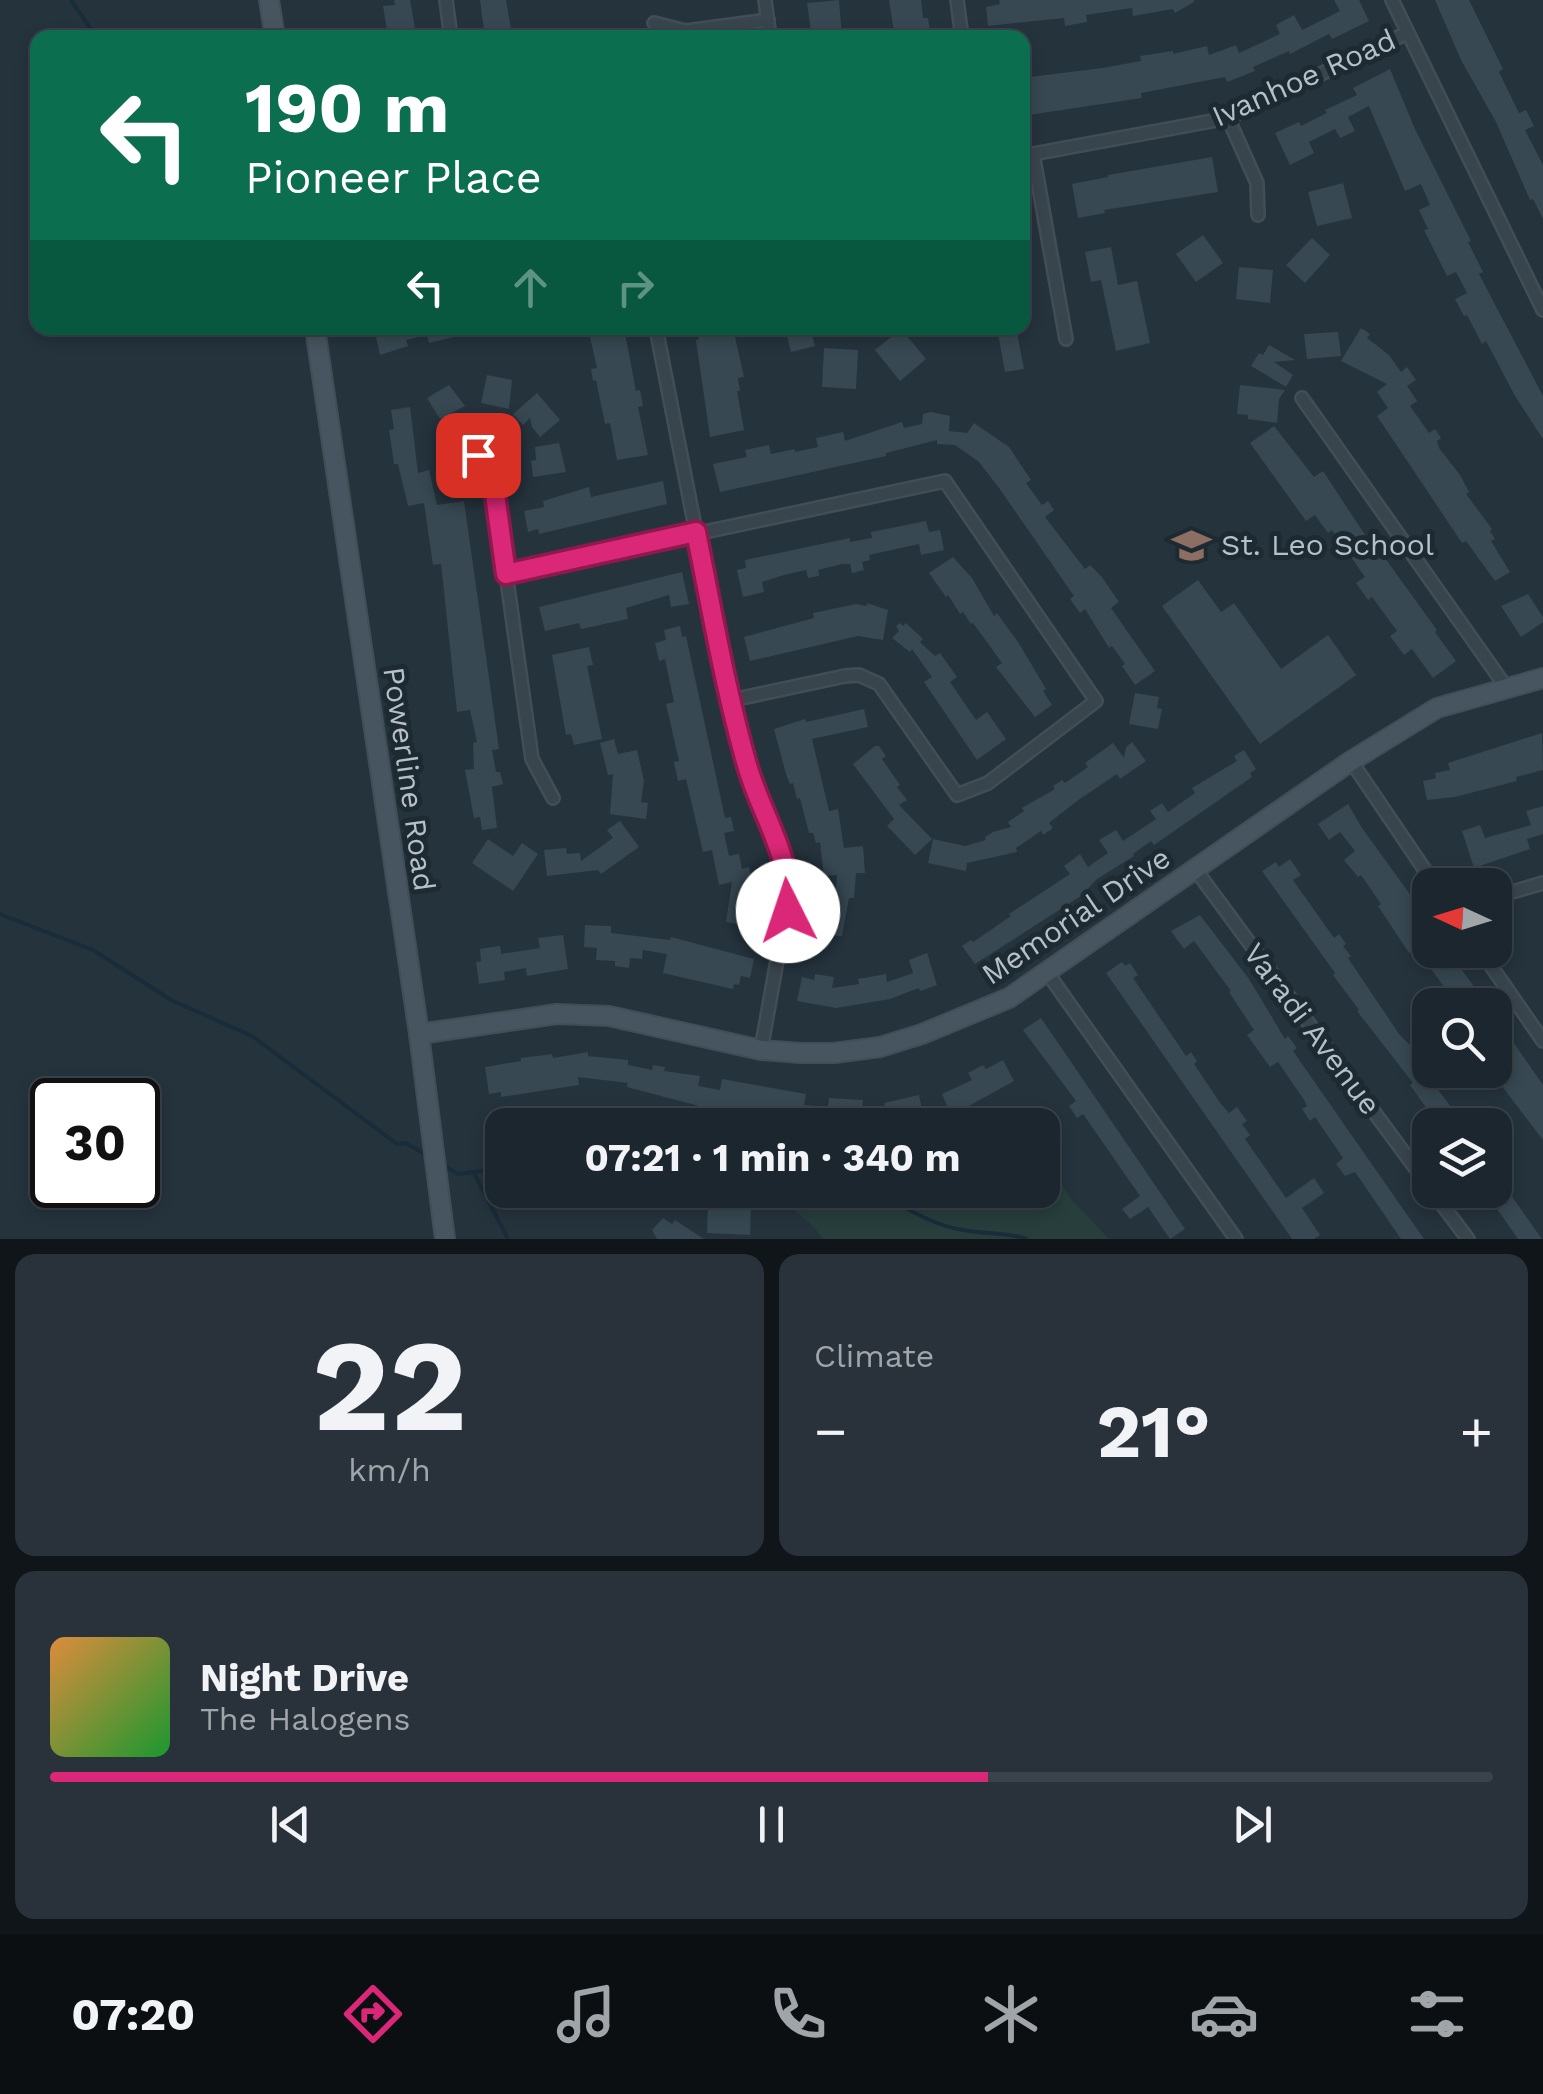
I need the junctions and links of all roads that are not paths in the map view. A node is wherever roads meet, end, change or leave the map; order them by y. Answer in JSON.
{"nodes":[{"id":1,"x":269,"y":0,"type":"edge"},
{"id":2,"x":446,"y":0,"type":"edge"},
{"id":3,"x":765,"y":0,"type":"edge"},
{"id":4,"x":956,"y":0,"type":"edge"},
{"id":5,"x":1392,"y":0,"type":"edge"},
{"id":6,"x":768,"y":20,"type":"junction"},
{"id":7,"x":654,"y":23,"type":"dead end"},
{"id":8,"x":273,"y":30,"type":"edge"},
{"id":9,"x":450,"y":30,"type":"edge"},
{"id":10,"x":682,"y":30,"type":"edge"},
{"id":11,"x":693,"y":30,"type":"edge"},
{"id":12,"x":769,"y":30,"type":"edge"},
{"id":13,"x":961,"y":30,"type":"edge"},
{"id":14,"x":1407,"y":33,"type":"junction"},
{"id":15,"x":1228,"y":118,"type":"junction"},
{"id":16,"x":1030,"y":155,"type":"edge"},
{"id":17,"x":1030,"y":165,"type":"edge"},
{"id":18,"x":1258,"y":215,"type":"dead end"},
{"id":19,"x":1541,"y":304,"type":"edge"},
{"id":20,"x":316,"y":335,"type":"edge"},
{"id":21,"x":657,"y":335,"type":"edge"},
{"id":22,"x":1066,"y":339,"type":"dead end"},
{"id":23,"x":1302,"y":398,"type":"dead end"},
{"id":24,"x":478,"y":455,"type":"dead end"},
{"id":25,"x":696,"y":532,"type":"junction"},
{"id":26,"x":506,"y":574,"type":"junction"},
{"id":27,"x":1543,"y":678,"type":"edge"},
{"id":28,"x":1506,"y":688,"type":"junction"},
{"id":29,"x":732,"y":700,"type":"junction"},
{"id":30,"x":1351,"y":762,"type":"junction"},
{"id":31,"x":553,"y":798,"type":"dead end"},
{"id":32,"x":1423,"y":868,"type":"edge"},
{"id":33,"x":1195,"y":869,"type":"junction"},
{"id":34,"x":1543,"y":883,"type":"edge"},
{"id":35,"x":1512,"y":893,"type":"edge"},
{"id":36,"x":1493,"y":968,"type":"edge"},
{"id":37,"x":1046,"y":971,"type":"junction"},
{"id":38,"x":418,"y":1034,"type":"junction"},
{"id":39,"x":1543,"y":1040,"type":"edge"},
{"id":40,"x":760,"y":1050,"type":"junction"},
{"id":41,"x":1412,"y":1163,"type":"edge"},
{"id":42,"x":1445,"y":1208,"type":"edge"},
{"id":43,"x":445,"y":1239,"type":"edge"},
{"id":44,"x":1236,"y":1239,"type":"edge"},
{"id":45,"x":1468,"y":1239,"type":"edge"}],
"edges":[{"from":1,"to":8,"type":"main road"},
{"from":2,"to":9,"type":"street"},
{"from":3,"to":6,"type":"street"},
{"from":4,"to":13,"type":"street"},
{"from":5,"to":14,"type":"street"},
{"from":6,"to":11,"type":"street"},
{"from":6,"to":12,"type":"street"},
{"from":7,"to":10,"type":"street"},
{"from":14,"to":15,"type":"street","name":"Ivanhoe Road"},
{"from":14,"to":19,"type":"street"},
{"from":15,"to":16,"type":"street","name":"Ivanhoe Road"},
{"from":15,"to":18,"type":"street"},
{"from":17,"to":22,"type":"street"},
{"from":20,"to":38,"type":"main road","name":"Powerline Road"},
{"from":21,"to":25,"type":"street"},
{"from":23,"to":28,"type":"street"},
{"from":24,"to":26,"type":"street"},
{"from":25,"to":26,"type":"street"},
{"from":25,"to":29,"type":"street"},
{"from":25,"to":29,"type":"street"},
{"from":26,"to":31,"type":"street"},
{"from":27,"to":28,"type":"main road","name":"Memorial Drive"},
{"from":28,"to":30,"type":"main road","name":"Memorial Drive"},
{"from":29,"to":40,"type":"street"},
{"from":30,"to":32,"type":"street"},
{"from":30,"to":33,"type":"main road","name":"Memorial Drive"},
{"from":33,"to":37,"type":"main road","name":"Memorial Drive"},
{"from":33,"to":41,"type":"street","name":"Varadi Avenue"},
{"from":34,"to":35,"type":"street"},
{"from":36,"to":39,"type":"street"},
{"from":37,"to":40,"type":"main road","name":"Memorial Drive"},
{"from":37,"to":44,"type":"street"},
{"from":38,"to":40,"type":"main road","name":"Memorial Drive"},
{"from":38,"to":43,"type":"main road","name":"Powerline Road"},
{"from":42,"to":45,"type":"street","name":"Varadi Avenue"}]}
